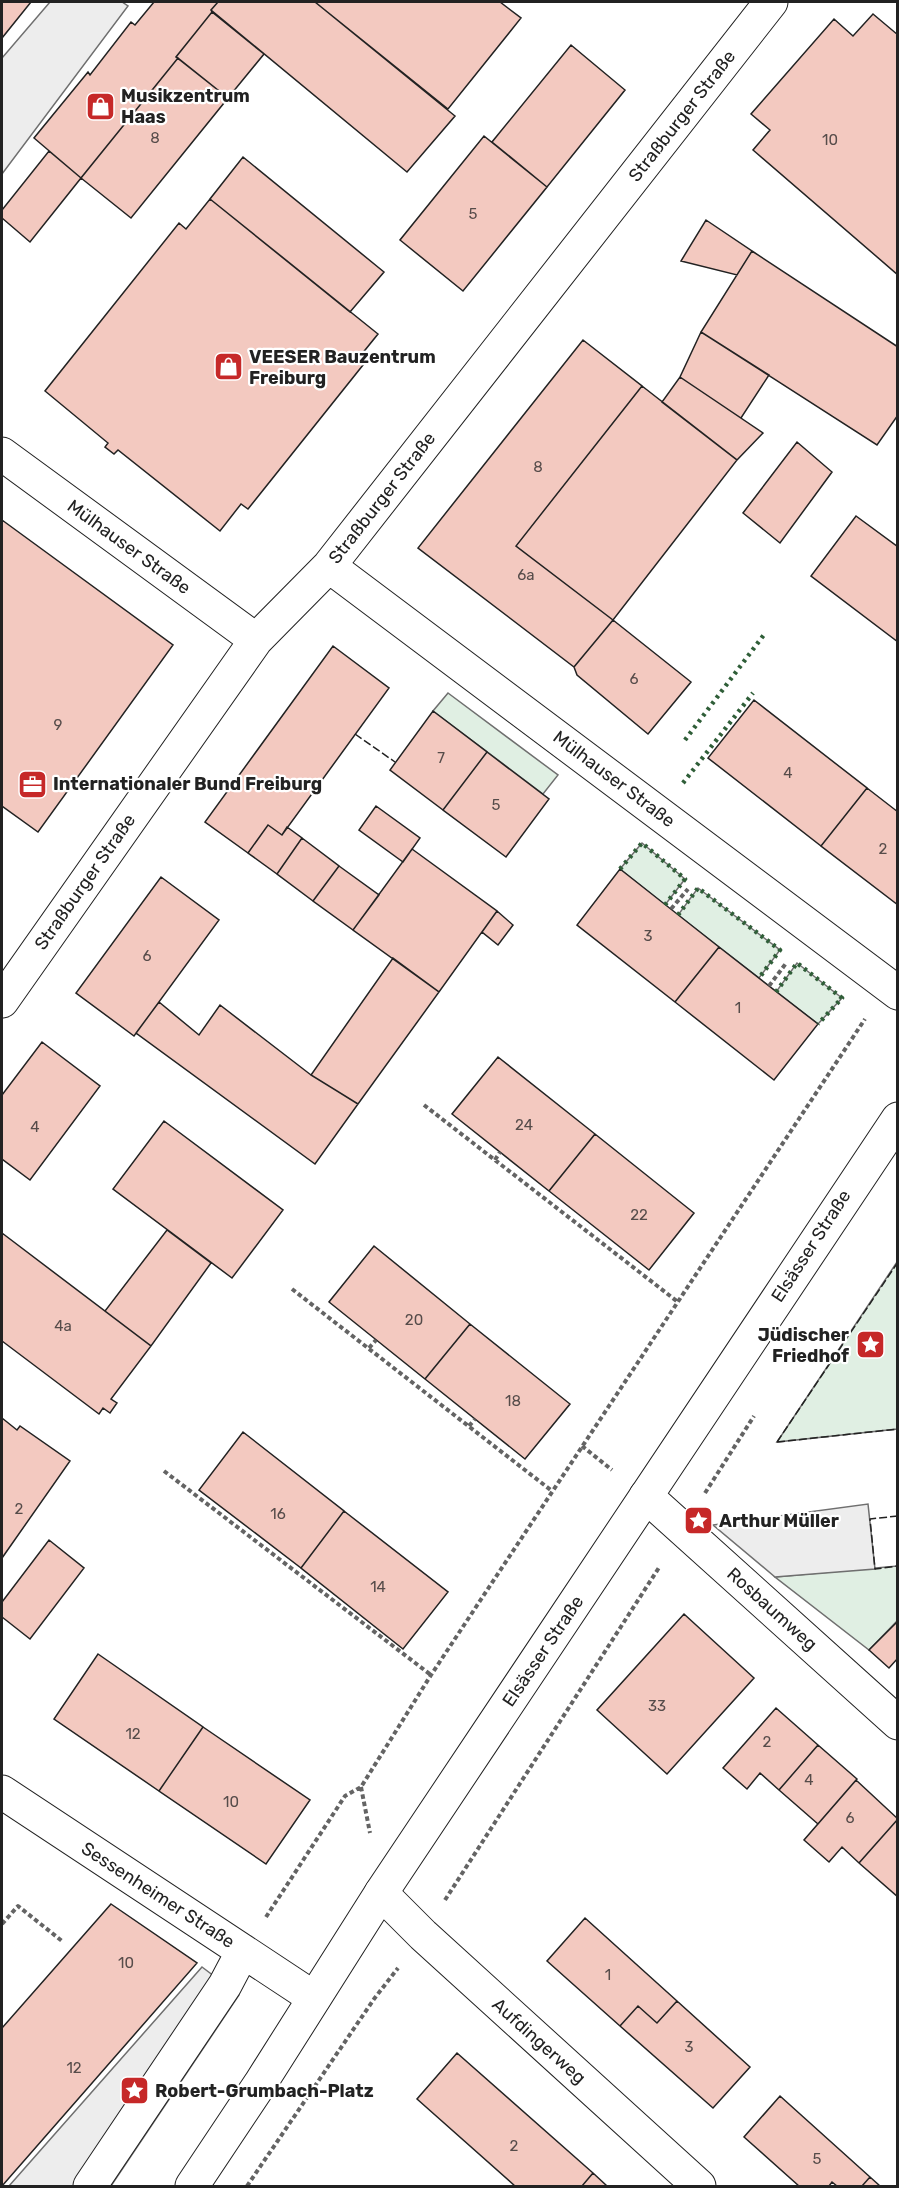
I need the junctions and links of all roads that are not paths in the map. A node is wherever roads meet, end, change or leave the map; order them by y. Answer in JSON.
{"nodes":[{"id":1,"x":771,"y":2,"type":"edge"},
{"id":2,"x":2,"y":454,"type":"edge"},
{"id":3,"x":329,"y":566,"type":"junction"},
{"id":4,"x":256,"y":640,"type":"junction"},
{"id":5,"x":892,"y":989,"type":"edge"},
{"id":6,"x":2,"y":1000,"type":"edge"},
{"id":7,"x":897,"y":1119,"type":"edge"},
{"id":8,"x":646,"y":1496,"type":"junction"},
{"id":9,"x":897,"y":1723,"type":"edge"},
{"id":10,"x":2,"y":1792,"type":"edge"},
{"id":11,"x":381,"y":1893,"type":"junction"},
{"id":12,"x":243,"y":1951,"type":"junction"},
{"id":13,"x":314,"y":1998,"type":"junction"},
{"id":14,"x":90,"y":2187,"type":"edge"},
{"id":15,"x":192,"y":2187,"type":"edge"},
{"id":16,"x":699,"y":2187,"type":"edge"}],
"edges":[{"from":1,"to":3,"type":"street","name":"Straßburger Straße"},
{"from":2,"to":4,"type":"street","name":"Mülhauser Straße"},
{"from":3,"to":4,"type":"street","name":"Straßburger Straße"},
{"from":3,"to":5,"type":"street","name":"Mülhauser Straße"},
{"from":4,"to":6,"type":"street","name":"Straßburger Straße"},
{"from":7,"to":8,"type":"street","name":"Elsässer Straße"},
{"from":8,"to":9,"type":"street","name":"Rosbaumweg"},
{"from":8,"to":11,"type":"street","name":"Elsässer Straße"},
{"from":10,"to":12,"type":"street","name":"Sessenheimer Straße"},
{"from":11,"to":13,"type":"street","name":"Elsässer Straße"},
{"from":11,"to":16,"type":"street","name":"Aufdingerweg"},
{"from":12,"to":13,"type":"street","name":"Sessenheimer Straße"},
{"from":12,"to":14,"type":"street"},
{"from":13,"to":15,"type":"street","name":"Elsässer Straße"}]}
